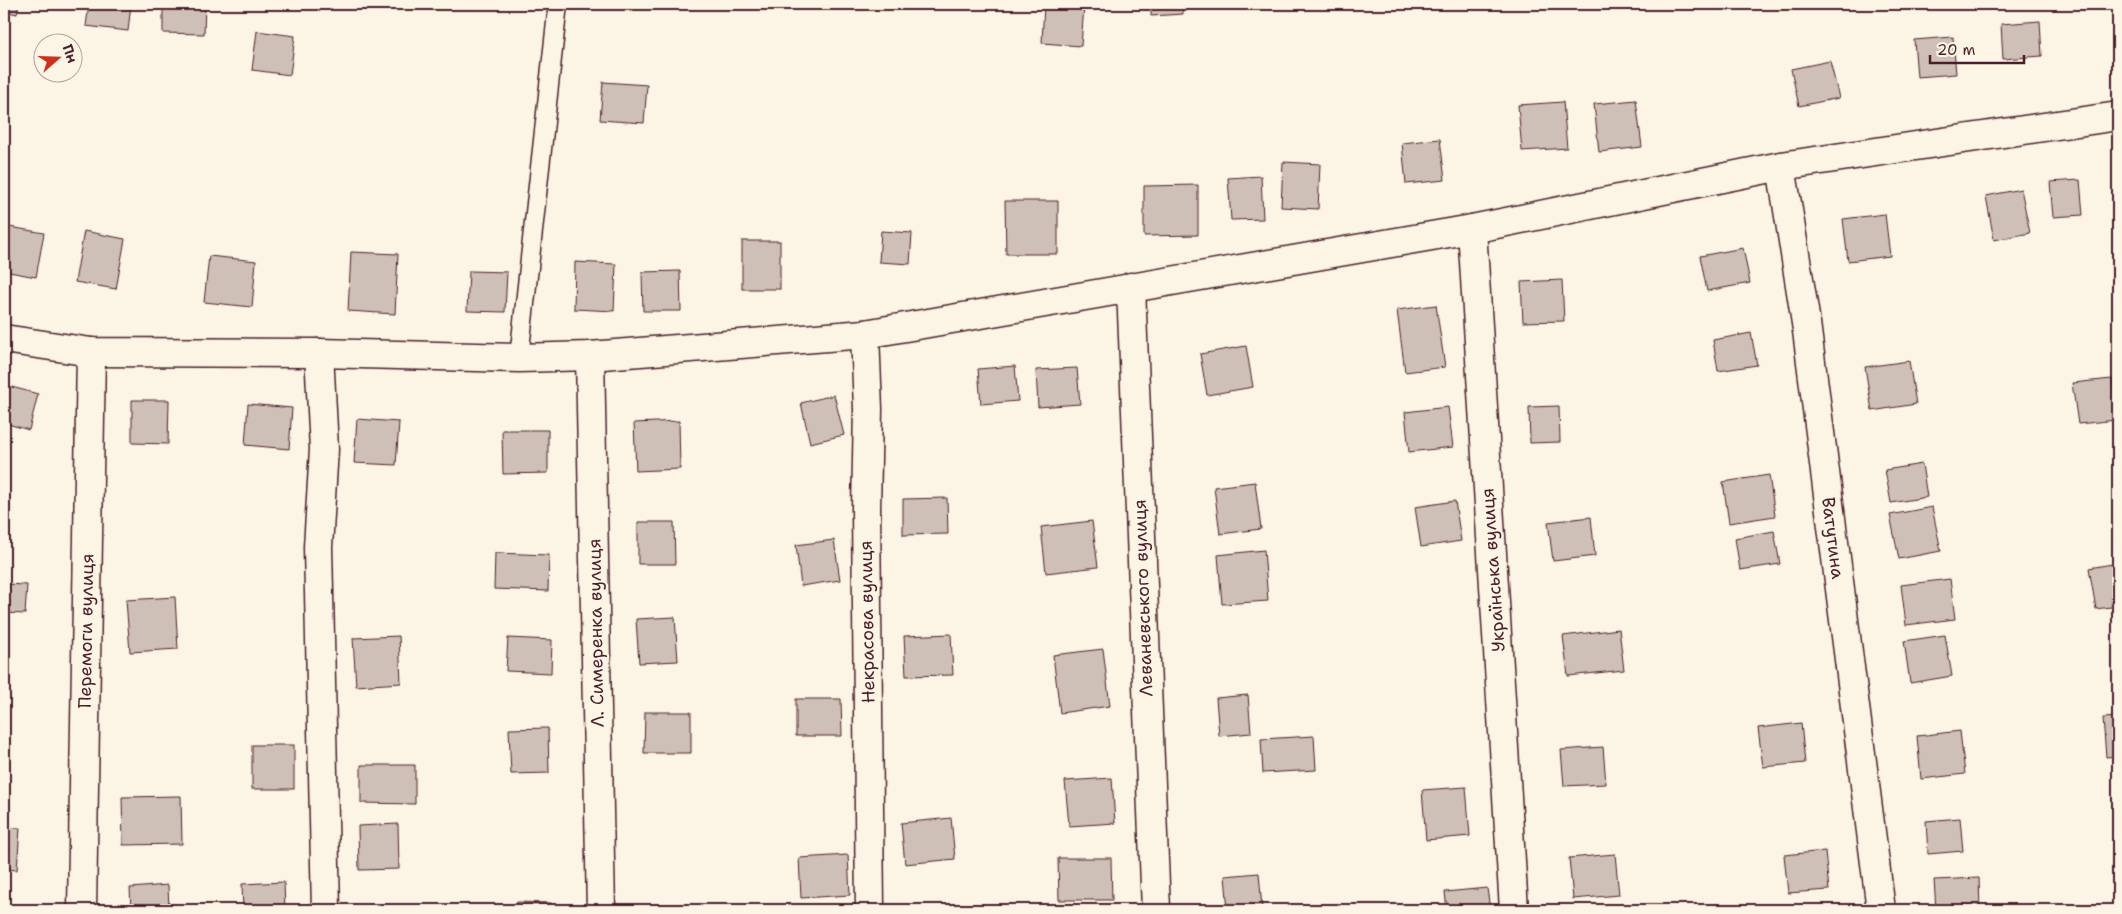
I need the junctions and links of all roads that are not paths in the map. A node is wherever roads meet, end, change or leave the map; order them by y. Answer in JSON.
{"nodes":[{"id":1,"x":558,"y":4,"type":"edge"},
{"id":2,"x":2118,"y":116,"type":"edge"},
{"id":3,"x":1781,"y":166,"type":"junction"},
{"id":4,"x":1472,"y":229,"type":"junction"},
{"id":5,"x":1131,"y":286,"type":"junction"},
{"id":6,"x":865,"y":334,"type":"junction"},
{"id":7,"x":4,"y":339,"type":"edge"},
{"id":8,"x":91,"y":352,"type":"junction"},
{"id":9,"x":319,"y":352,"type":"junction"},
{"id":10,"x":590,"y":356,"type":"junction"},
{"id":11,"x":519,"y":358,"type":"junction"},
{"id":12,"x":82,"y":910,"type":"edge"},
{"id":13,"x":326,"y":910,"type":"edge"},
{"id":14,"x":601,"y":910,"type":"edge"},
{"id":15,"x":870,"y":910,"type":"edge"},
{"id":16,"x":1156,"y":910,"type":"edge"},
{"id":17,"x":1514,"y":910,"type":"edge"},
{"id":18,"x":1880,"y":910,"type":"edge"}],
"edges":[{"from":1,"to":11,"type":"lane"},
{"from":2,"to":3,"type":"street"},
{"from":3,"to":4,"type":"street"},
{"from":3,"to":18,"type":"street","name":"Ватутина"},
{"from":4,"to":5,"type":"street"},
{"from":4,"to":17,"type":"street","name":"Українська вулиця"},
{"from":5,"to":6,"type":"street"},
{"from":5,"to":16,"type":"street","name":"Леваневського вулиця"},
{"from":6,"to":10,"type":"street"},
{"from":6,"to":15,"type":"street","name":"Некрасова вулиця"},
{"from":7,"to":8,"type":"street"},
{"from":8,"to":9,"type":"street"},
{"from":8,"to":12,"type":"street","name":"Перемоги вулиця"},
{"from":9,"to":11,"type":"street"},
{"from":9,"to":13,"type":"street"},
{"from":10,"to":11,"type":"street"},
{"from":10,"to":14,"type":"street","name":"Л. Симеренка вулиця"}]}
